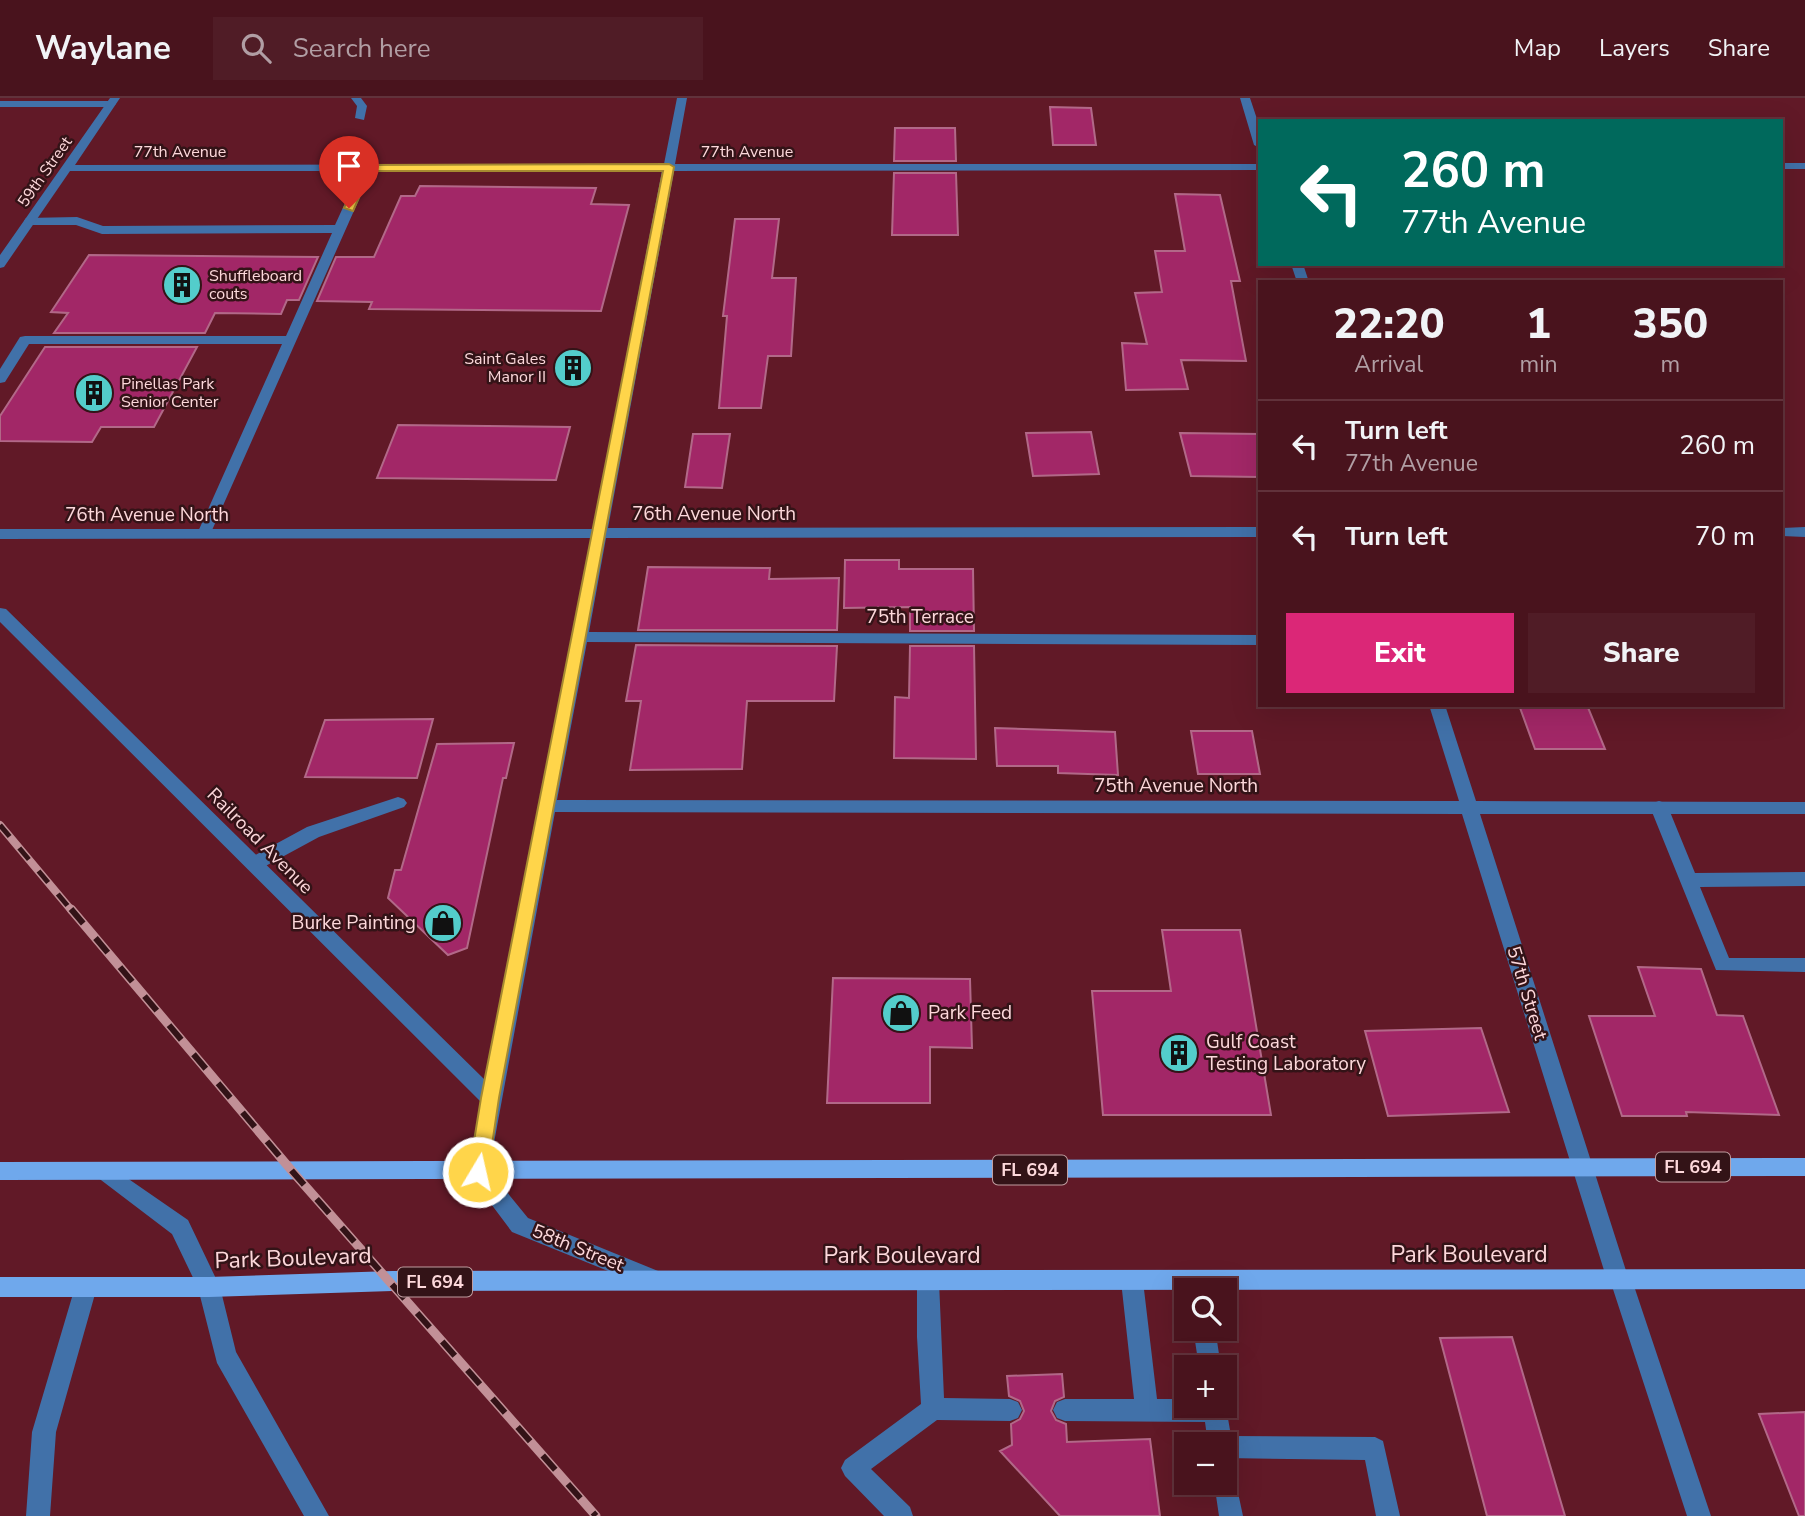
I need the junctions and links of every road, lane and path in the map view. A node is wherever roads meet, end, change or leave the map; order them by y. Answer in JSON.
{"nodes":[{"id":1,"x":356,"y":98,"type":"edge"},
{"id":2,"x":682,"y":98,"type":"edge"},
{"id":3,"x":1245,"y":98,"type":"edge"},
{"id":4,"x":113,"y":101,"type":"edge"},
{"id":5,"x":0,"y":104,"type":"edge"},
{"id":6,"x":360,"y":118,"type":"dead end"},
{"id":7,"x":1258,"y":139,"type":"edge"},
{"id":8,"x":1783,"y":166,"type":"edge"},
{"id":9,"x":1805,"y":166,"type":"edge"},
{"id":10,"x":669,"y":167,"type":"junction"},
{"id":11,"x":1258,"y":167,"type":"edge"},
{"id":12,"x":66,"y":168,"type":"junction"},
{"id":13,"x":367,"y":168,"type":"junction"},
{"id":14,"x":30,"y":220,"type":"junction"},
{"id":15,"x":340,"y":229,"type":"junction"},
{"id":16,"x":5,"y":249,"type":"edge"},
{"id":17,"x":0,"y":264,"type":"edge"},
{"id":18,"x":291,"y":340,"type":"junction"},
{"id":19,"x":0,"y":379,"type":"edge"},
{"id":20,"x":1258,"y":532,"type":"edge"},
{"id":21,"x":1783,"y":532,"type":"edge"},
{"id":22,"x":1805,"y":532,"type":"edge"},
{"id":23,"x":598,"y":533,"type":"junction"},
{"id":24,"x":0,"y":534,"type":"edge"},
{"id":25,"x":204,"y":534,"type":"junction"},
{"id":26,"x":0,"y":614,"type":"edge"},
{"id":27,"x":580,"y":637,"type":"junction"},
{"id":28,"x":1258,"y":640,"type":"edge"},
{"id":29,"x":1438,"y":707,"type":"edge"},
{"id":30,"x":398,"y":803,"type":"dead end"},
{"id":31,"x":548,"y":806,"type":"junction"},
{"id":32,"x":1470,"y":807,"type":"junction"},
{"id":33,"x":1659,"y":807,"type":"junction"},
{"id":34,"x":1805,"y":808,"type":"edge"},
{"id":35,"x":254,"y":864,"type":"junction"},
{"id":36,"x":1688,"y":880,"type":"junction"},
{"id":37,"x":1805,"y":880,"type":"edge"},
{"id":38,"x":1805,"y":965,"type":"edge"},
{"id":39,"x":490,"y":1098,"type":"junction"},
{"id":40,"x":1581,"y":1167,"type":"junction"},
{"id":41,"x":1805,"y":1167,"type":"edge"},
{"id":42,"x":0,"y":1171,"type":"edge"},
{"id":43,"x":104,"y":1171,"type":"junction"},
{"id":44,"x":478,"y":1172,"type":"junction"},
{"id":45,"x":1805,"y":1279,"type":"edge"},
{"id":46,"x":1619,"y":1280,"type":"junction"},
{"id":47,"x":928,"y":1281,"type":"junction"},
{"id":48,"x":1132,"y":1281,"type":"junction"},
{"id":49,"x":661,"y":1282,"type":"junction"},
{"id":50,"x":1174,"y":1284,"type":"edge"},
{"id":51,"x":1237,"y":1285,"type":"edge"},
{"id":52,"x":0,"y":1287,"type":"edge"},
{"id":53,"x":86,"y":1287,"type":"junction"},
{"id":54,"x":209,"y":1287,"type":"junction"},
{"id":55,"x":933,"y":1409,"type":"junction"},
{"id":56,"x":1174,"y":1409,"type":"edge"},
{"id":57,"x":1010,"y":1410,"type":"dead end"},
{"id":58,"x":1065,"y":1410,"type":"dead end"},
{"id":59,"x":1147,"y":1410,"type":"junction"},
{"id":60,"x":1237,"y":1447,"type":"edge"},
{"id":61,"x":1228,"y":1495,"type":"edge"},
{"id":62,"x":38,"y":1516,"type":"edge"},
{"id":63,"x":317,"y":1516,"type":"edge"},
{"id":64,"x":901,"y":1516,"type":"edge"},
{"id":65,"x":1231,"y":1516,"type":"edge"},
{"id":66,"x":1388,"y":1516,"type":"edge"},
{"id":67,"x":1699,"y":1516,"type":"edge"}],
"edges":[{"from":1,"to":6,"type":"street"},
{"from":2,"to":10,"type":"street"},
{"from":3,"to":7,"type":"street"},
{"from":4,"to":5,"type":"street"},
{"from":4,"to":12,"type":"street","name":"59th Street"},
{"from":8,"to":9,"type":"street"},
{"from":10,"to":11,"type":"street","name":"77th Avenue"},
{"from":10,"to":13,"type":"street","name":"77th Avenue"},
{"from":10,"to":23,"type":"street"},
{"from":12,"to":13,"type":"street","name":"77th Avenue"},
{"from":12,"to":14,"type":"street","name":"59th Street"},
{"from":13,"to":15,"type":"street"},
{"from":14,"to":15,"type":"street"},
{"from":14,"to":16,"type":"street","name":"59th Street"},
{"from":15,"to":18,"type":"street"},
{"from":16,"to":17,"type":"street","name":"59th Street"},
{"from":18,"to":19,"type":"street"},
{"from":18,"to":25,"type":"street"},
{"from":20,"to":23,"type":"street","name":"76th Avenue North"},
{"from":21,"to":22,"type":"street"},
{"from":23,"to":25,"type":"street","name":"76th Avenue North"},
{"from":23,"to":27,"type":"street"},
{"from":24,"to":25,"type":"street","name":"76th Avenue North"},
{"from":26,"to":35,"type":"street","name":"Railroad Avenue"},
{"from":27,"to":28,"type":"street","name":"75th Terrace"},
{"from":27,"to":31,"type":"street"},
{"from":29,"to":32,"type":"street","name":"57th Street"},
{"from":30,"to":35,"type":"street"},
{"from":31,"to":32,"type":"street","name":"75th Avenue North"},
{"from":31,"to":39,"type":"street"},
{"from":32,"to":33,"type":"street","name":"75th Avenue North"},
{"from":32,"to":40,"type":"street","name":"57th Street"},
{"from":33,"to":34,"type":"street","name":"75th Avenue North"},
{"from":33,"to":36,"type":"street"},
{"from":35,"to":39,"type":"street","name":"Railroad Avenue"},
{"from":36,"to":37,"type":"street"},
{"from":36,"to":38,"type":"street"},
{"from":39,"to":44,"type":"street"},
{"from":40,"to":41,"type":"main road","number":"FL 694"},
{"from":40,"to":44,"type":"main road","number":"FL 694"},
{"from":40,"to":46,"type":"street","name":"57th Street"},
{"from":42,"to":43,"type":"main road","number":"FL 694"},
{"from":43,"to":44,"type":"main road","number":"FL 694"},
{"from":43,"to":54,"type":"street"},
{"from":44,"to":49,"type":"street","name":"58th Street"},
{"from":45,"to":46,"type":"main road","name":"Park Boulevard","number":"FL 694"},
{"from":46,"to":51,"type":"main road","name":"Park Boulevard","number":"FL 694"},
{"from":46,"to":67,"type":"street","name":"57th Street"},
{"from":47,"to":48,"type":"main road","name":"Park Boulevard","number":"FL 694"},
{"from":47,"to":49,"type":"main road","name":"Park Boulevard","number":"FL 694"},
{"from":47,"to":55,"type":"street"},
{"from":48,"to":50,"type":"main road","name":"Park Boulevard","number":"FL 694"},
{"from":48,"to":59,"type":"street"},
{"from":49,"to":54,"type":"main road","name":"Park Boulevard","number":"FL 694"},
{"from":52,"to":53,"type":"main road","name":"Park Boulevard","number":"FL 694"},
{"from":53,"to":54,"type":"main road","name":"Park Boulevard","number":"FL 694"},
{"from":53,"to":62,"type":"street"},
{"from":54,"to":63,"type":"street"},
{"from":55,"to":57,"type":"street"},
{"from":55,"to":64,"type":"street"},
{"from":56,"to":59,"type":"street"},
{"from":58,"to":59,"type":"street"},
{"from":60,"to":66,"type":"street"},
{"from":61,"to":65,"type":"street"}]}
